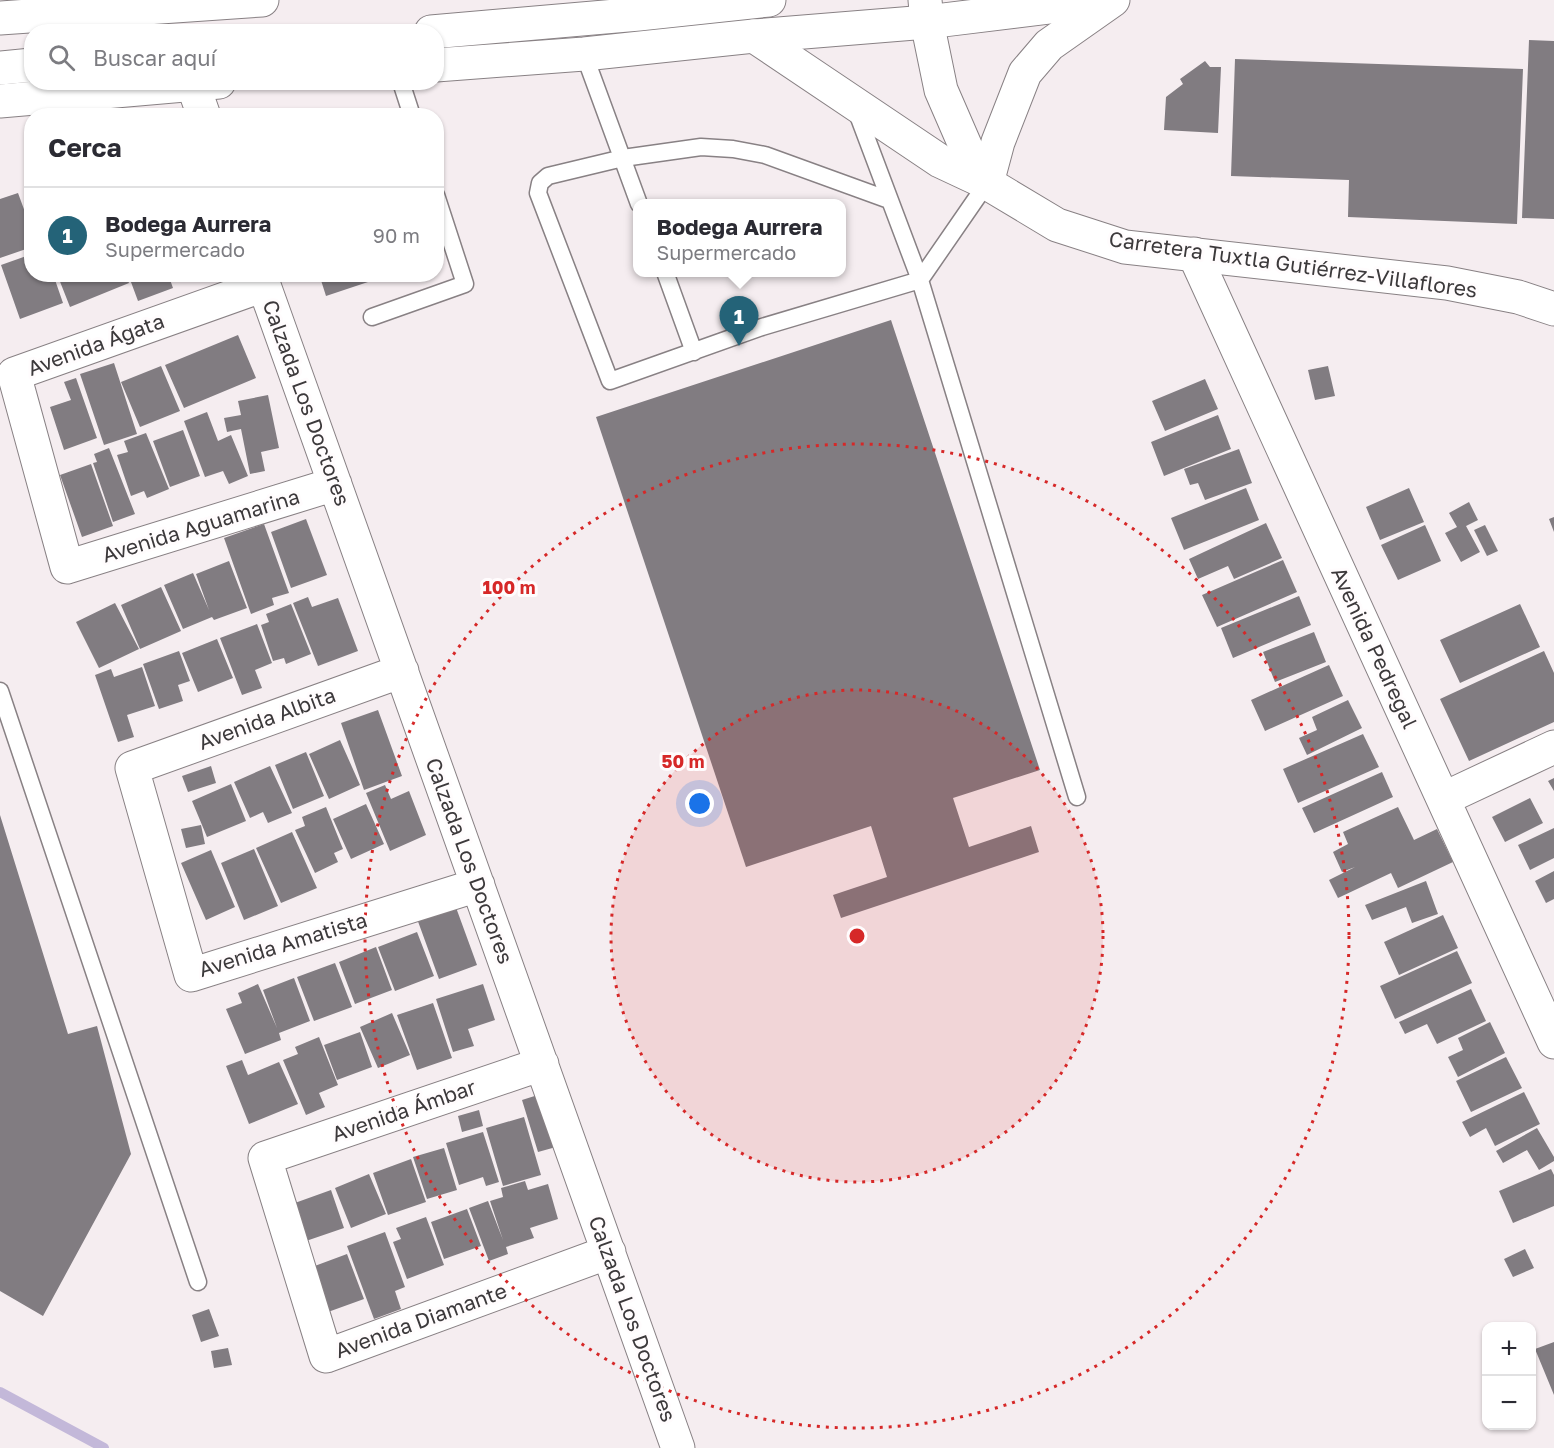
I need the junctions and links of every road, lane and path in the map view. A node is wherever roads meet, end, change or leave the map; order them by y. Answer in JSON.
{"nodes":[{"id":1,"x":262,"y":0,"type":"edge"},
{"id":2,"x":769,"y":0,"type":"edge"},
{"id":3,"x":1106,"y":0,"type":"edge"},
{"id":4,"x":1113,"y":0,"type":"edge"},
{"id":5,"x":926,"y":11,"type":"edge"},
{"id":6,"x":0,"y":18,"type":"edge"},
{"id":7,"x":444,"y":31,"type":"edge"},
{"id":8,"x":754,"y":36,"type":"junction"},
{"id":9,"x":584,"y":54,"type":"junction"},
{"id":10,"x":444,"y":64,"type":"edge"},
{"id":11,"x":24,"y":66,"type":"edge"},
{"id":12,"x":0,"y":68,"type":"edge"},
{"id":13,"x":133,"y":90,"type":"edge"},
{"id":14,"x":206,"y":90,"type":"edge"},
{"id":15,"x":404,"y":90,"type":"edge"},
{"id":16,"x":0,"y":101,"type":"edge"},
{"id":17,"x":854,"y":104,"type":"junction"},
{"id":18,"x":204,"y":108,"type":"edge"},
{"id":19,"x":409,"y":108,"type":"edge"},
{"id":20,"x":622,"y":158,"type":"junction"},
{"id":21,"x":987,"y":183,"type":"junction"},
{"id":22,"x":637,"y":199,"type":"edge"},
{"id":23,"x":889,"y":200,"type":"junction"},
{"id":24,"x":444,"y":220,"type":"edge"},
{"id":25,"x":1194,"y":254,"type":"junction"},
{"id":26,"x":666,"y":277,"type":"edge"},
{"id":27,"x":920,"y":280,"type":"junction"},
{"id":28,"x":257,"y":282,"type":"edge"},
{"id":29,"x":263,"y":282,"type":"edge"},
{"id":30,"x":1554,"y":309,"type":"edge"},
{"id":31,"x":372,"y":317,"type":"dead end"},
{"id":32,"x":694,"y":352,"type":"junction"},
{"id":33,"x":335,"y":484,"type":"junction"},
{"id":34,"x":67,"y":567,"type":"joint"},
{"id":35,"x":402,"y":671,"type":"junction"},
{"id":36,"x":0,"y":691,"type":"edge"},
{"id":37,"x":1554,"y":747,"type":"edge"},
{"id":38,"x":132,"y":768,"type":"joint"},
{"id":39,"x":1077,"y":797,"type":"dead end"},
{"id":40,"x":1443,"y":799,"type":"junction"},
{"id":41,"x":478,"y":885,"type":"junction"},
{"id":42,"x":1554,"y":1042,"type":"edge"},
{"id":43,"x":542,"y":1064,"type":"junction"},
{"id":44,"x":265,"y":1158,"type":"joint"},
{"id":45,"x":609,"y":1252,"type":"junction"},
{"id":46,"x":198,"y":1282,"type":"dead end"},
{"id":47,"x":678,"y":1448,"type":"edge"}],
"edges":[{"from":1,"to":6,"type":"street"},
{"from":2,"to":7,"type":"street"},
{"from":3,"to":5,"type":"street"},
{"from":4,"to":21,"type":"street"},
{"from":5,"to":8,"type":"street"},
{"from":5,"to":21,"type":"street","name":"Carretera Tuxtla Gutiérrez-Villaflores"},
{"from":8,"to":9,"type":"street"},
{"from":8,"to":17,"type":"street"},
{"from":9,"to":10,"type":"street"},
{"from":9,"to":20,"type":"lane"},
{"from":11,"to":12,"type":"street"},
{"from":13,"to":16,"type":"street"},
{"from":14,"to":18,"type":"street"},
{"from":15,"to":19,"type":"lane"},
{"from":17,"to":21,"type":"street"},
{"from":17,"to":23,"type":"lane"},
{"from":20,"to":22,"type":"lane"},
{"from":20,"to":23,"type":"lane"},
{"from":20,"to":32,"type":"lane"},
{"from":21,"to":25,"type":"street","name":"Carretera Tuxtla Gutiérrez-Villaflores"},
{"from":21,"to":27,"type":"lane"},
{"from":23,"to":27,"type":"lane"},
{"from":24,"to":31,"type":"lane"},
{"from":25,"to":30,"type":"street","name":"Carretera Tuxtla Gutiérrez-Villaflores"},
{"from":25,"to":40,"type":"street","name":"Avenida Pedregal"},
{"from":26,"to":32,"type":"lane"},
{"from":27,"to":32,"type":"lane"},
{"from":27,"to":39,"type":"lane"},
{"from":28,"to":34,"type":"street","name":"Avenida Ágata"},
{"from":29,"to":33,"type":"street","name":"Calzada Los Doctores"},
{"from":33,"to":34,"type":"street","name":"Avenida Aguamarina"},
{"from":33,"to":35,"type":"street","name":"Calzada Los Doctores"},
{"from":35,"to":38,"type":"street","name":"Avenida Albita"},
{"from":35,"to":41,"type":"street","name":"Calzada Los Doctores"},
{"from":36,"to":46,"type":"lane"},
{"from":37,"to":40,"type":"street"},
{"from":38,"to":41,"type":"street","name":"Avenida Amatista"},
{"from":40,"to":42,"type":"street","name":"Avenida Pedregal"},
{"from":41,"to":43,"type":"street","name":"Calzada Los Doctores"},
{"from":43,"to":44,"type":"street","name":"Avenida Ámbar"},
{"from":43,"to":45,"type":"street","name":"Calzada Los Doctores"},
{"from":44,"to":45,"type":"street","name":"Avenida Diamante"},
{"from":45,"to":47,"type":"street","name":"Calzada Los Doctores"}]}
